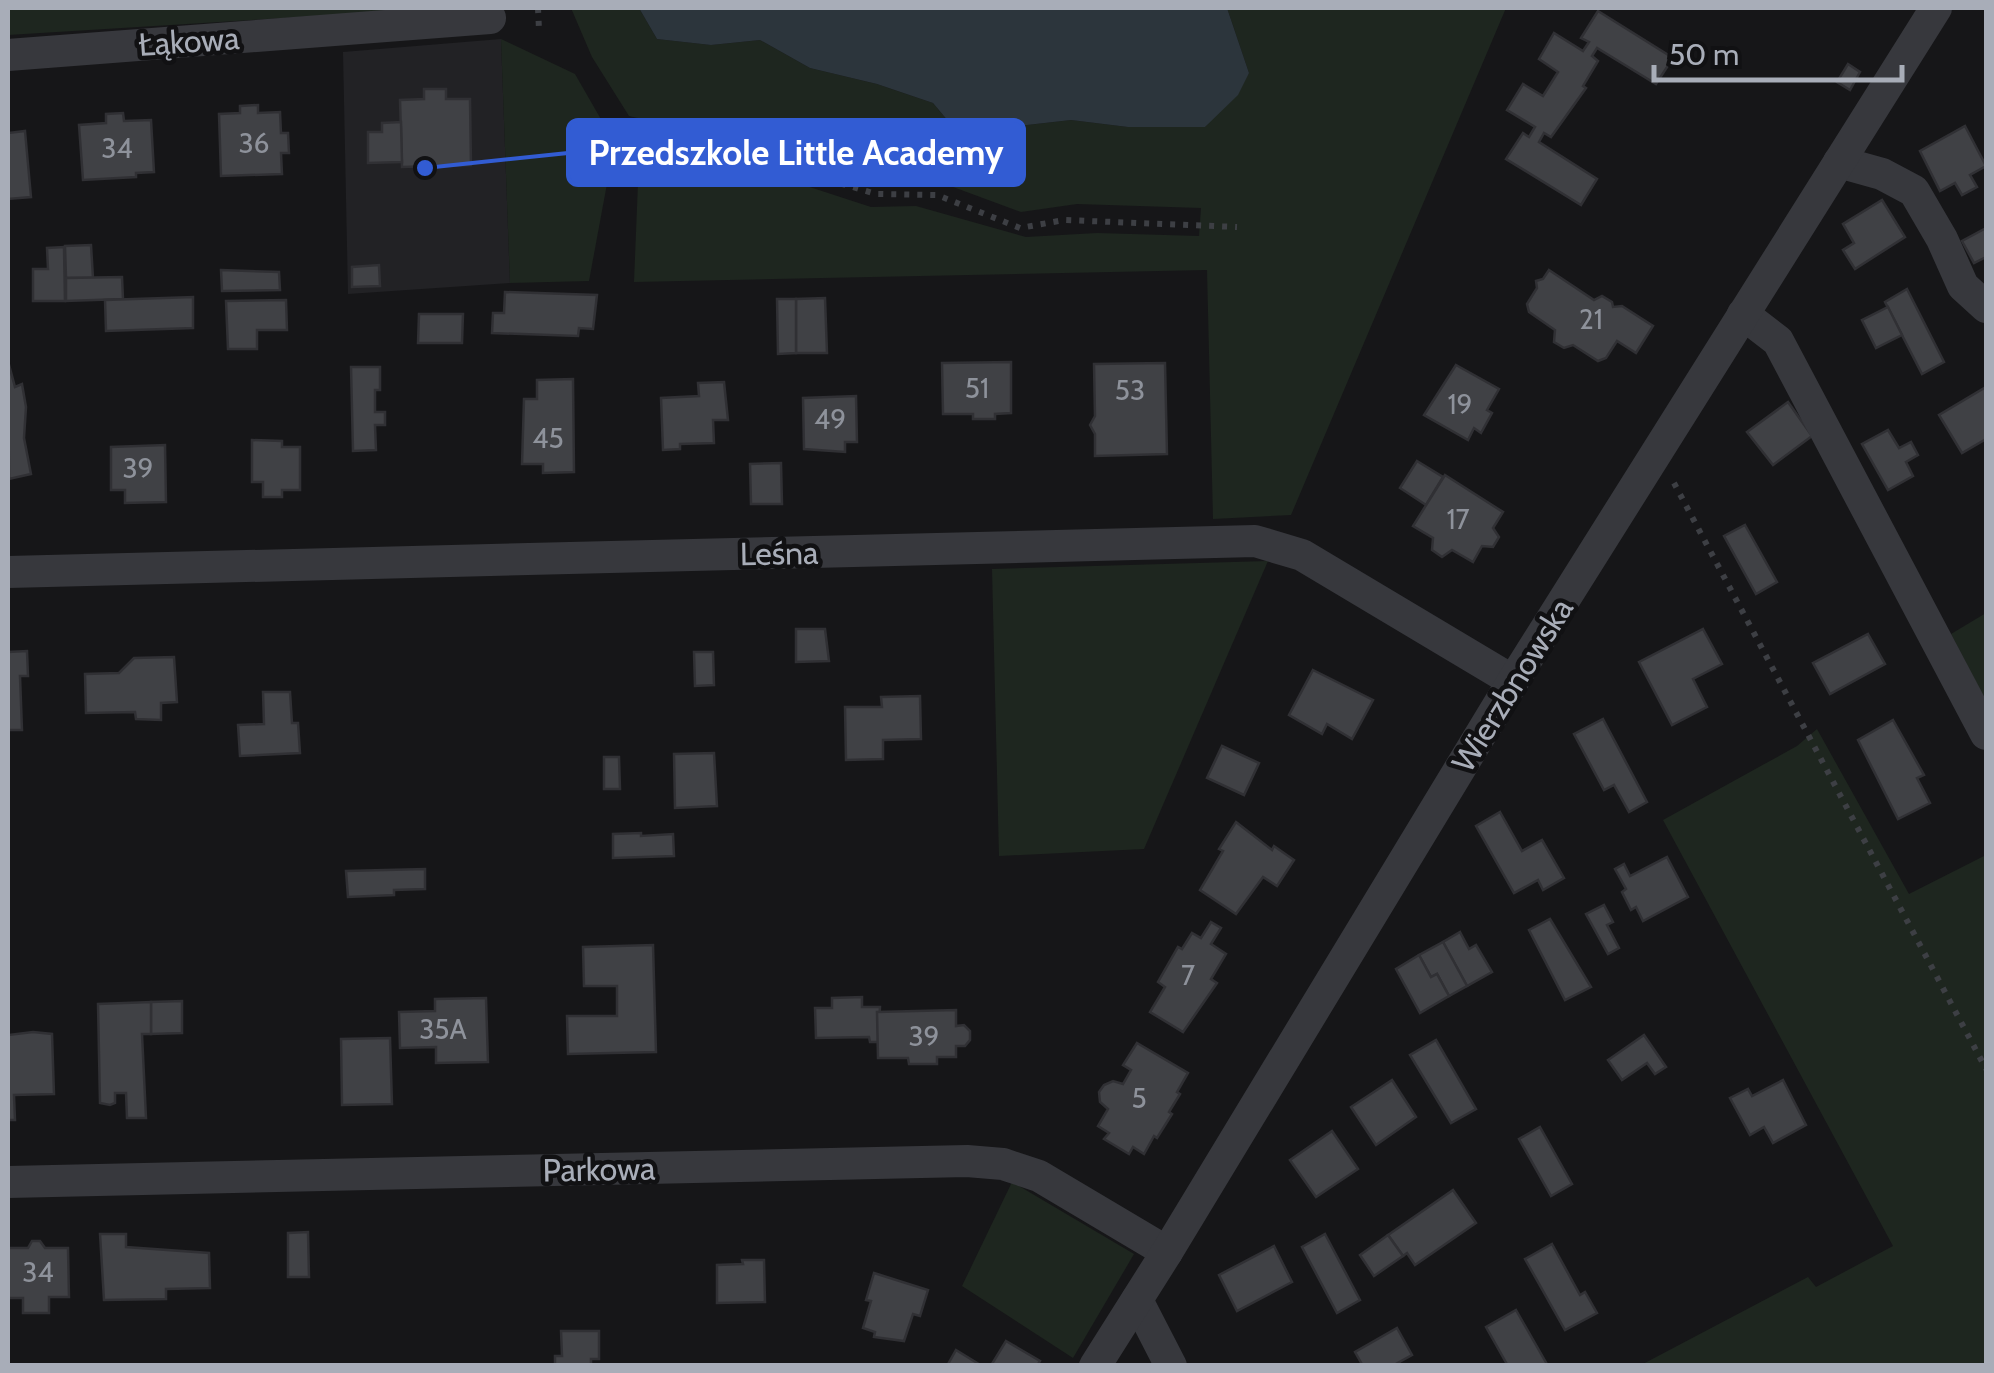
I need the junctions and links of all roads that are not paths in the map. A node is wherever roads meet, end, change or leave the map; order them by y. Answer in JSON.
{"nodes":[{"id":1,"x":1936,"y":8,"type":"edge"},
{"id":2,"x":490,"y":18,"type":"dead end"},
{"id":3,"x":8,"y":55,"type":"edge"},
{"id":4,"x":1839,"y":162,"type":"junction"},
{"id":5,"x":1986,"y":308,"type":"edge"},
{"id":6,"x":1743,"y":314,"type":"junction"},
{"id":7,"x":8,"y":572,"type":"edge"},
{"id":8,"x":1513,"y":682,"type":"junction"},
{"id":9,"x":1986,"y":734,"type":"edge"},
{"id":10,"x":8,"y":1182,"type":"edge"},
{"id":11,"x":1168,"y":1252,"type":"junction"},
{"id":12,"x":1137,"y":1300,"type":"junction"},
{"id":13,"x":1095,"y":1366,"type":"edge"},
{"id":14,"x":1171,"y":1366,"type":"edge"}],
"edges":[{"from":1,"to":4,"type":"street","name":"Wierzbnowska"},
{"from":2,"to":3,"type":"street","name":"Łąkowa"},
{"from":4,"to":5,"type":"street"},
{"from":4,"to":6,"type":"street","name":"Wierzbnowska"},
{"from":6,"to":8,"type":"street","name":"Wierzbnowska"},
{"from":6,"to":9,"type":"street"},
{"from":7,"to":8,"type":"street","name":"Leśna"},
{"from":8,"to":11,"type":"street","name":"Wierzbnowska"},
{"from":10,"to":11,"type":"street","name":"Parkowa"},
{"from":11,"to":12,"type":"street","name":"Wierzbnowska"},
{"from":12,"to":13,"type":"street","name":"Wierzbnowska"},
{"from":12,"to":14,"type":"street"}]}
